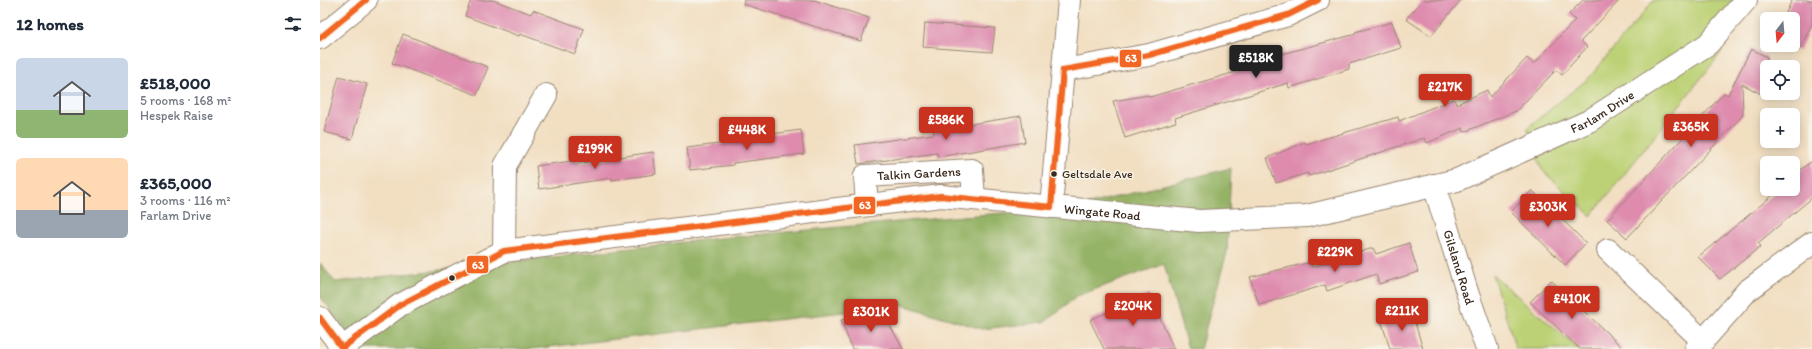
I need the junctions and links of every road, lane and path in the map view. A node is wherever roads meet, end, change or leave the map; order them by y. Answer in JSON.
{"nodes":[{"id":1,"x":366,"y":0,"type":"edge"},
{"id":2,"x":1069,"y":0,"type":"edge"},
{"id":3,"x":1318,"y":0,"type":"edge"},
{"id":4,"x":1746,"y":0,"type":"edge"},
{"id":5,"x":320,"y":38,"type":"edge"},
{"id":6,"x":1063,"y":70,"type":"junction"},
{"id":7,"x":546,"y":95,"type":"dead end"},
{"id":8,"x":1434,"y":185,"type":"junction"},
{"id":9,"x":974,"y":199,"type":"junction"},
{"id":10,"x":867,"y":205,"type":"junction"},
{"id":11,"x":1051,"y":207,"type":"junction"},
{"id":12,"x":1812,"y":243,"type":"edge"},
{"id":13,"x":1608,"y":250,"type":"dead end"},
{"id":14,"x":504,"y":251,"type":"junction"},
{"id":15,"x":320,"y":318,"type":"edge"},
{"id":16,"x":1699,"y":345,"type":"edge"},
{"id":17,"x":343,"y":348,"type":"edge"},
{"id":18,"x":1487,"y":349,"type":"edge"}],
"edges":[{"from":1,"to":5,"type":"street"},
{"from":2,"to":6,"type":"street"},
{"from":3,"to":6,"type":"street"},
{"from":4,"to":8,"type":"street","name":"Farlam Drive"},
{"from":6,"to":11,"type":"street"},
{"from":7,"to":14,"type":"street"},
{"from":8,"to":11,"type":"street","name":"Wingate Road"},
{"from":8,"to":18,"type":"street","name":"Gilsland Road"},
{"from":9,"to":10,"type":"street","name":"Wingate Road"},
{"from":9,"to":10,"type":"street","name":"Talkin Gardens"},
{"from":9,"to":11,"type":"street","name":"Wingate Road"},
{"from":10,"to":14,"type":"street","name":"Wingate Road"},
{"from":12,"to":16,"type":"street"},
{"from":13,"to":16,"type":"street"},
{"from":14,"to":17,"type":"street","name":"Wingate Road"},
{"from":15,"to":17,"type":"street"}]}
